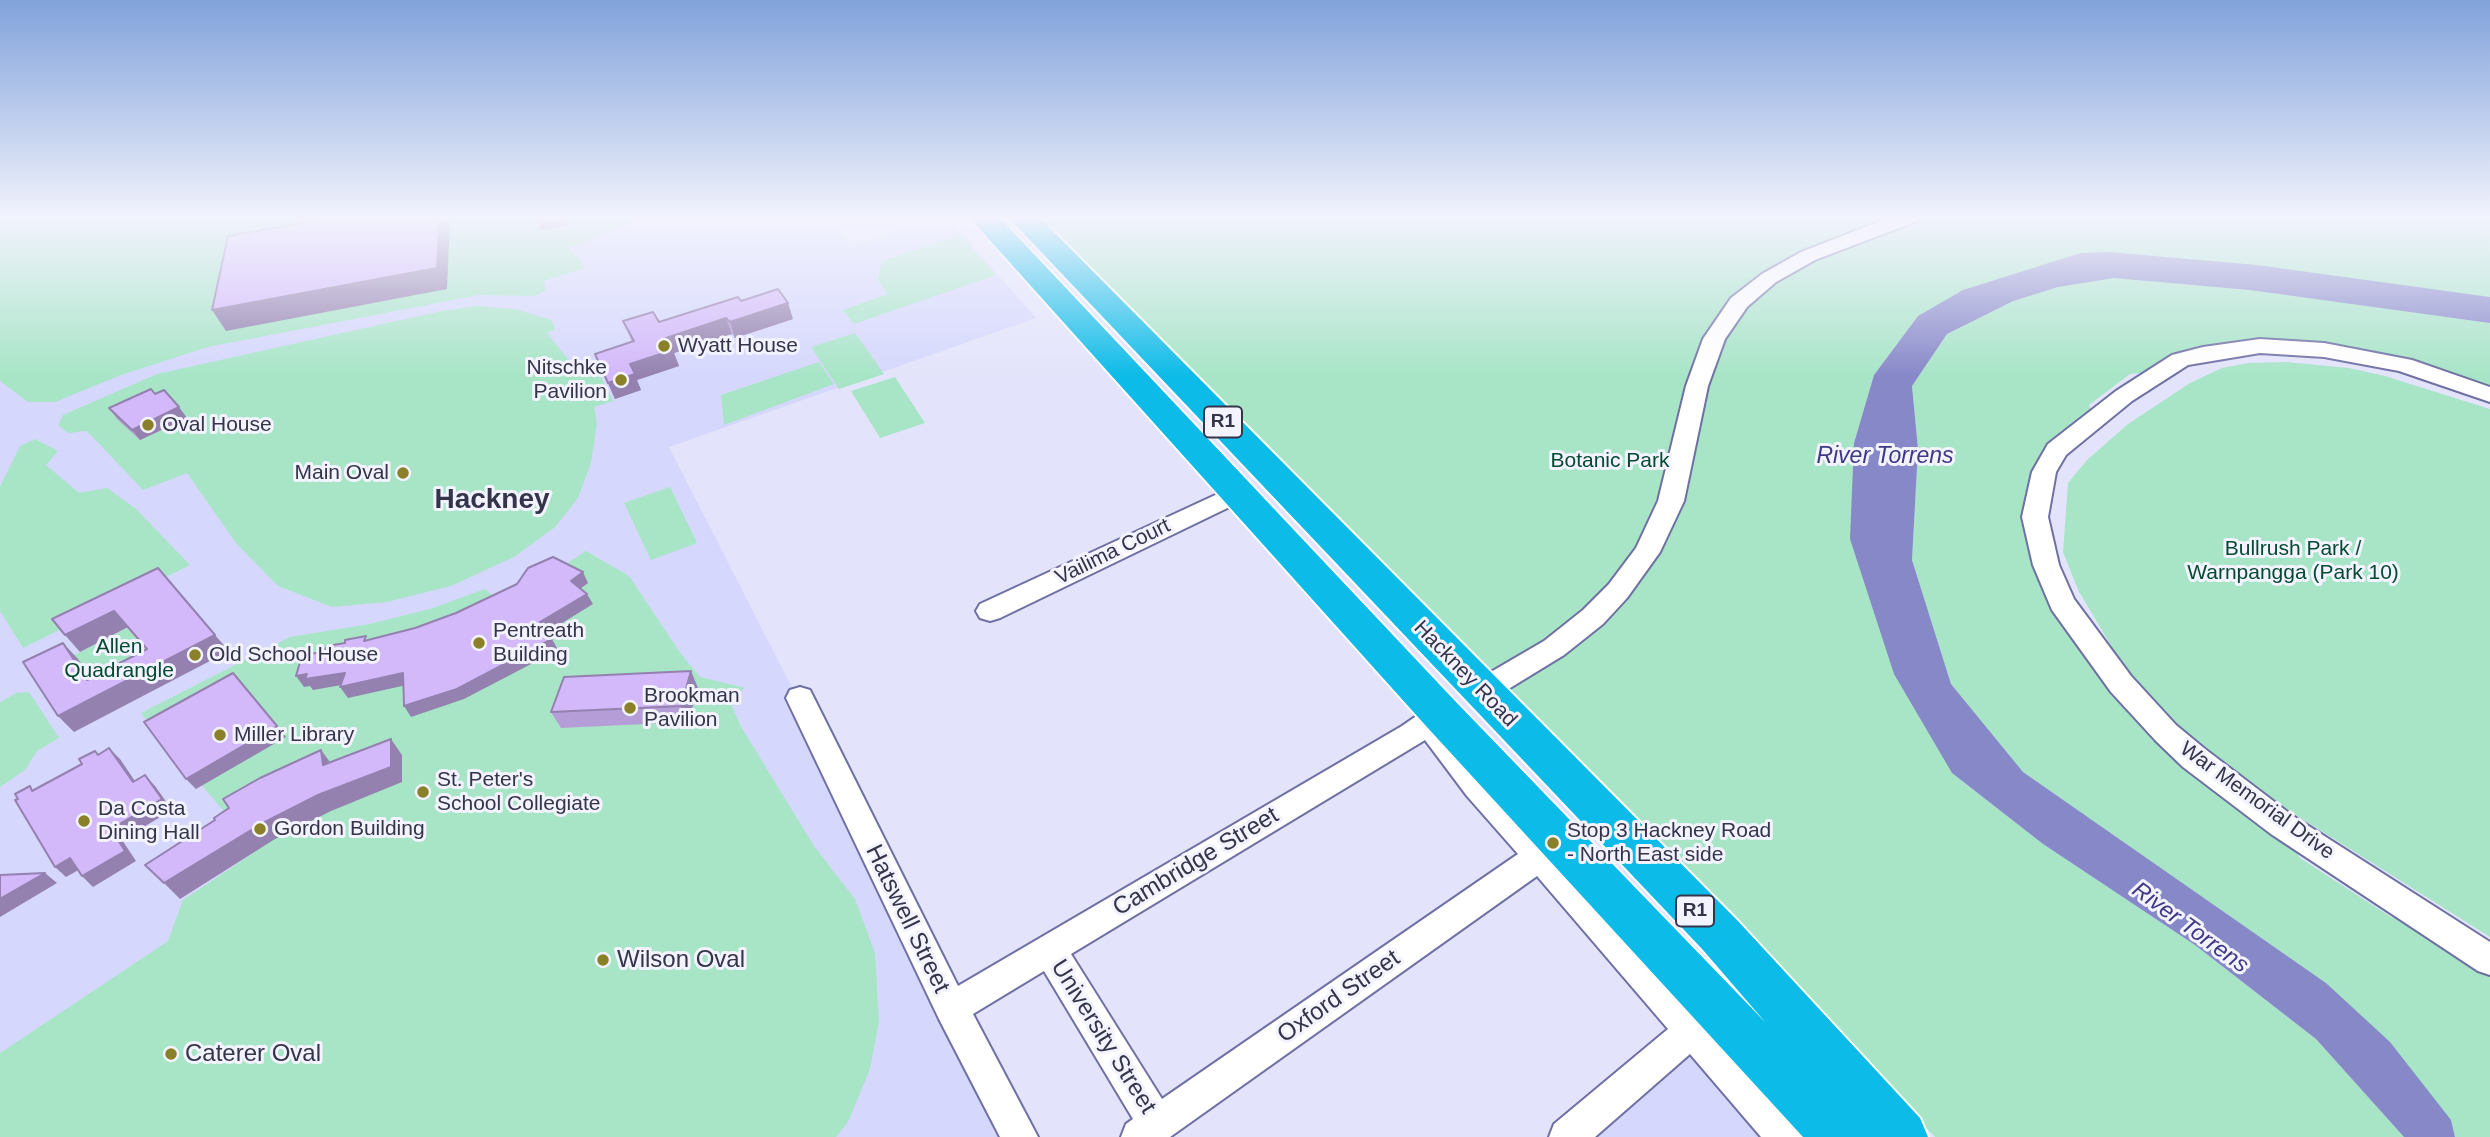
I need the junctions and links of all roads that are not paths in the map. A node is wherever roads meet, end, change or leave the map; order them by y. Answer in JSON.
{"nodes":[{"id":1,"x":1032,"y":270,"type":"edge"},
{"id":2,"x":1074,"y":270,"type":"edge"},
{"id":3,"x":1783,"y":270,"type":"edge"},
{"id":4,"x":2490,"y":395,"type":"edge"},
{"id":5,"x":1239,"y":439,"type":"junction"},
{"id":6,"x":1237,"y":493,"type":"junction"},
{"id":7,"x":990,"y":611,"type":"dead end"},
{"id":8,"x":1482,"y":691,"type":"junction"},
{"id":9,"x":800,"y":698,"type":"dead end"},
{"id":10,"x":1435,"y":719,"type":"junction"},
{"id":11,"x":1539,"y":857,"type":"junction"},
{"id":12,"x":1677,"y":893,"type":"junction"},
{"id":13,"x":1635,"y":920,"type":"junction"},
{"id":14,"x":1049,"y":949,"type":"junction"},
{"id":15,"x":2490,"y":960,"type":"edge"},
{"id":16,"x":951,"y":1008,"type":"junction"},
{"id":17,"x":1690,"y":1032,"type":"junction"},
{"id":18,"x":1148,"y":1131,"type":"edge"},
{"id":19,"x":1020,"y":1137,"type":"edge"},
{"id":20,"x":1567,"y":1137,"type":"edge"},
{"id":21,"x":1785,"y":1137,"type":"edge"},
{"id":22,"x":1839,"y":1137,"type":"edge"},
{"id":23,"x":1900,"y":1137,"type":"edge"}],
"edges":[{"from":1,"to":6,"type":"highway","name":"Hackney Road","number":"R1"},
{"from":2,"to":5,"type":"highway","name":"Hackney Road","number":"R1"},
{"from":3,"to":8,"type":"street"},
{"from":4,"to":15,"type":"street","name":"War Memorial Drive"},
{"from":5,"to":6,"type":"highway"},
{"from":5,"to":8,"type":"highway","name":"Hackney Road","number":"R1"},
{"from":6,"to":7,"type":"street","name":"Vailima Court"},
{"from":6,"to":10,"type":"highway","name":"Hackney Road","number":"R1"},
{"from":8,"to":12,"type":"highway","name":"Hackney Road","number":"R1"},
{"from":9,"to":16,"type":"street","name":"Hatswell Street"},
{"from":10,"to":11,"type":"street","name":"Hackney Road"},
{"from":10,"to":13,"type":"highway","name":"Hackney Road","number":"R1"},
{"from":10,"to":14,"type":"street","name":"Cambridge Street"},
{"from":11,"to":17,"type":"street","name":"Hackney Road"},
{"from":11,"to":18,"type":"street","name":"Oxford Street"},
{"from":12,"to":13,"type":"highway"},
{"from":12,"to":23,"type":"highway","name":"Hackney Road","number":"R1"},
{"from":13,"to":22,"type":"highway","name":"Hackney Road","number":"R1"},
{"from":14,"to":16,"type":"street","name":"Cambridge Street"},
{"from":14,"to":18,"type":"street","name":"University Street"},
{"from":16,"to":19,"type":"street","name":"Hatswell Street"},
{"from":17,"to":20,"type":"street"},
{"from":17,"to":21,"type":"street","name":"Hackney Road"}]}
